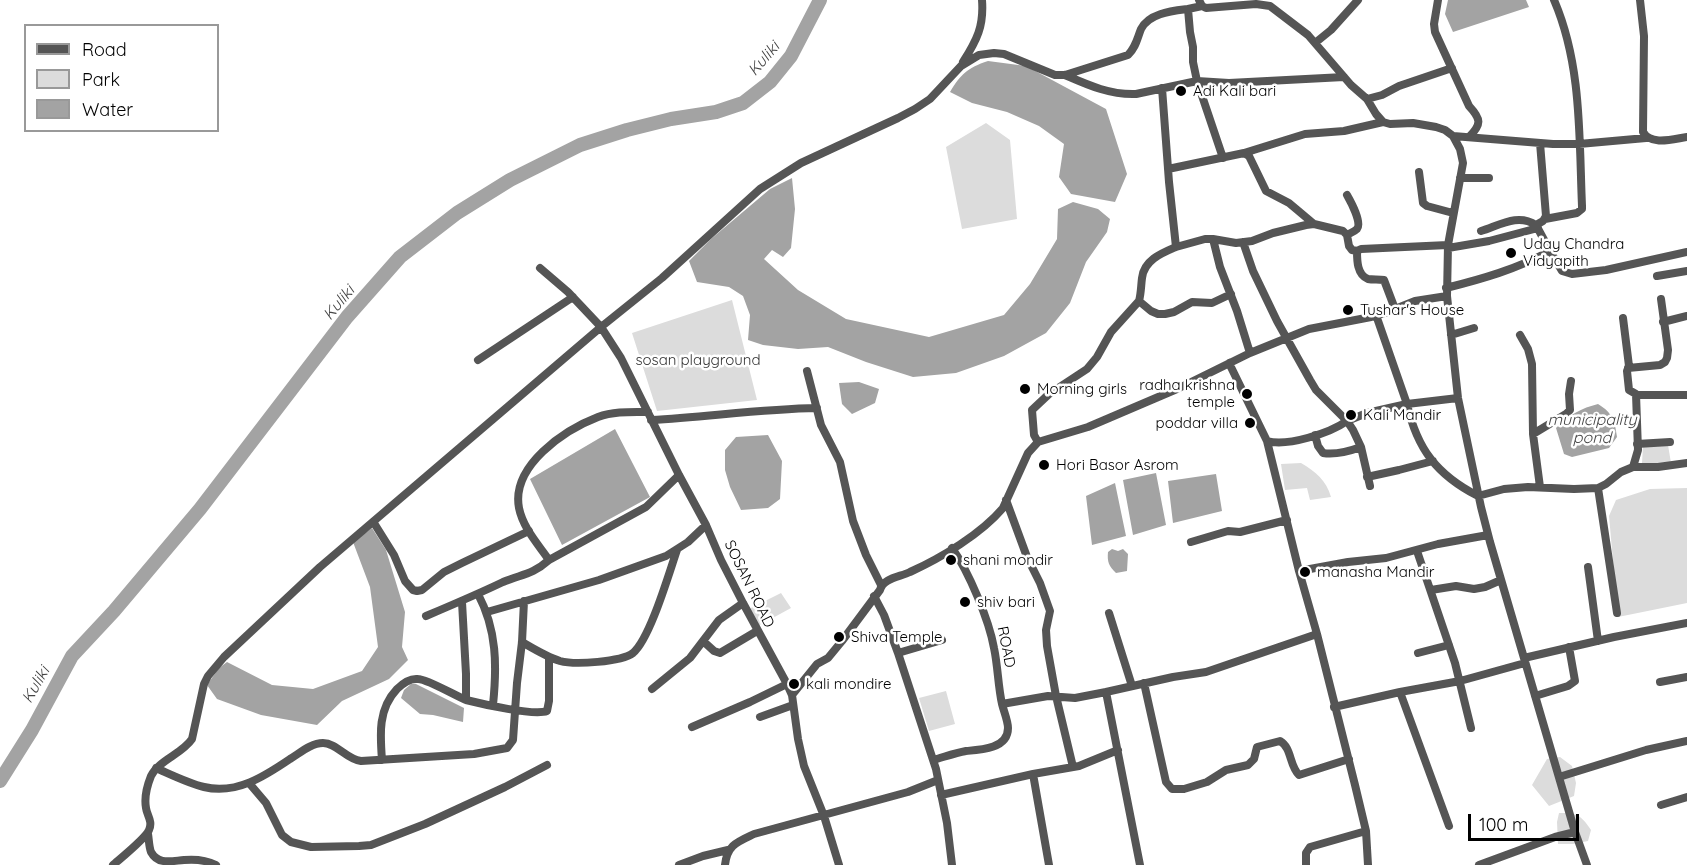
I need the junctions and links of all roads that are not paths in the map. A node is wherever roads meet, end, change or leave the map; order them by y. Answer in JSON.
{"nodes":[{"id":1,"x":982,"y":0,"type":"edge"},
{"id":2,"x":1358,"y":0,"type":"edge"},
{"id":3,"x":1438,"y":0,"type":"edge"},
{"id":4,"x":1554,"y":0,"type":"edge"},
{"id":5,"x":1640,"y":0,"type":"edge"},
{"id":6,"x":1200,"y":3,"type":"edge"},
{"id":7,"x":1188,"y":9,"type":"junction"},
{"id":8,"x":1315,"y":43,"type":"junction"},
{"id":9,"x":961,"y":66,"type":"junction"},
{"id":10,"x":1452,"y":68,"type":"junction"},
{"id":11,"x":1065,"y":75,"type":"junction"},
{"id":12,"x":1344,"y":77,"type":"junction"},
{"id":13,"x":1197,"y":81,"type":"junction"},
{"id":14,"x":1162,"y":88,"type":"junction"},
{"id":15,"x":1367,"y":99,"type":"junction"},
{"id":16,"x":1383,"y":122,"type":"junction"},
{"id":17,"x":1453,"y":136,"type":"junction"},
{"id":18,"x":1469,"y":137,"type":"junction"},
{"id":19,"x":1687,"y":137,"type":"edge"},
{"id":20,"x":1646,"y":138,"type":"junction"},
{"id":21,"x":1540,"y":143,"type":"junction"},
{"id":22,"x":1579,"y":144,"type":"junction"},
{"id":23,"x":1244,"y":153,"type":"junction"},
{"id":24,"x":1223,"y":158,"type":"junction"},
{"id":25,"x":1167,"y":169,"type":"junction"},
{"id":26,"x":1419,"y":172,"type":"dead end"},
{"id":27,"x":1460,"y":178,"type":"junction"},
{"id":28,"x":1489,"y":178,"type":"dead end"},
{"id":29,"x":1347,"y":195,"type":"dead end"},
{"id":30,"x":1453,"y":213,"type":"junction"},
{"id":31,"x":1545,"y":219,"type":"junction"},
{"id":32,"x":1314,"y":224,"type":"junction"},
{"id":33,"x":1537,"y":226,"type":"junction"},
{"id":34,"x":1481,"y":231,"type":"dead end"},
{"id":35,"x":1347,"y":235,"type":"junction"},
{"id":36,"x":1213,"y":239,"type":"junction"},
{"id":37,"x":1243,"y":242,"type":"junction"},
{"id":38,"x":1176,"y":247,"type":"junction"},
{"id":39,"x":1448,"y":247,"type":"junction"},
{"id":40,"x":1357,"y":251,"type":"junction"},
{"id":41,"x":1550,"y":251,"type":"junction"},
{"id":42,"x":1687,"y":252,"type":"edge"},
{"id":43,"x":540,"y":268,"type":"dead end"},
{"id":44,"x":1687,"y":271,"type":"edge"},
{"id":45,"x":1657,"y":276,"type":"dead end"},
{"id":46,"x":1446,"y":292,"type":"junction"},
{"id":47,"x":1231,"y":294,"type":"junction"},
{"id":48,"x":573,"y":297,"type":"junction"},
{"id":49,"x":1661,"y":299,"type":"dead end"},
{"id":50,"x":1138,"y":302,"type":"junction"},
{"id":51,"x":1395,"y":309,"type":"junction"},
{"id":52,"x":1376,"y":315,"type":"junction"},
{"id":53,"x":1687,"y":316,"type":"edge"},
{"id":54,"x":1623,"y":318,"type":"dead end"},
{"id":55,"x":1663,"y":322,"type":"junction"},
{"id":56,"x":601,"y":327,"type":"junction"},
{"id":57,"x":1474,"y":327,"type":"dead end"},
{"id":58,"x":1451,"y":335,"type":"junction"},
{"id":59,"x":1520,"y":335,"type":"dead end"},
{"id":60,"x":1287,"y":337,"type":"junction"},
{"id":61,"x":1250,"y":353,"type":"junction"},
{"id":62,"x":478,"y":360,"type":"dead end"},
{"id":63,"x":1229,"y":363,"type":"junction"},
{"id":64,"x":1628,"y":368,"type":"junction"},
{"id":65,"x":807,"y":371,"type":"dead end"},
{"id":66,"x":1571,"y":381,"type":"dead end"},
{"id":67,"x":1636,"y":394,"type":"junction"},
{"id":68,"x":1687,"y":395,"type":"edge"},
{"id":69,"x":1458,"y":398,"type":"junction"},
{"id":70,"x":1407,"y":404,"type":"junction"},
{"id":71,"x":817,"y":408,"type":"junction"},
{"id":72,"x":650,"y":416,"type":"junction"},
{"id":73,"x":1347,"y":421,"type":"junction"},
{"id":74,"x":1533,"y":434,"type":"junction"},
{"id":75,"x":1315,"y":435,"type":"junction"},
{"id":76,"x":1268,"y":441,"type":"junction"},
{"id":77,"x":1038,"y":442,"type":"junction"},
{"id":78,"x":1670,"y":442,"type":"dead end"},
{"id":79,"x":1638,"y":444,"type":"junction"},
{"id":80,"x":1361,"y":447,"type":"junction"},
{"id":81,"x":1433,"y":461,"type":"junction"},
{"id":82,"x":1687,"y":463,"type":"edge"},
{"id":83,"x":1633,"y":466,"type":"junction"},
{"id":84,"x":679,"y":475,"type":"junction"},
{"id":85,"x":1367,"y":477,"type":"junction"},
{"id":86,"x":1370,"y":486,"type":"dead end"},
{"id":87,"x":1540,"y":487,"type":"junction"},
{"id":88,"x":1598,"y":488,"type":"junction"},
{"id":89,"x":1478,"y":496,"type":"junction"},
{"id":90,"x":1006,"y":500,"type":"junction"},
{"id":91,"x":1287,"y":520,"type":"junction"},
{"id":92,"x":374,"y":523,"type":"junction"},
{"id":93,"x":706,"y":525,"type":"junction"},
{"id":94,"x":529,"y":531,"type":"junction"},
{"id":95,"x":1488,"y":535,"type":"junction"},
{"id":96,"x":1191,"y":542,"type":"dead end"},
{"id":97,"x":952,"y":548,"type":"junction"},
{"id":98,"x":677,"y":550,"type":"junction"},
{"id":99,"x":1417,"y":551,"type":"junction"},
{"id":100,"x":549,"y":560,"type":"junction"},
{"id":101,"x":1588,"y":567,"type":"dead end"},
{"id":102,"x":1299,"y":571,"type":"junction"},
{"id":103,"x":1501,"y":580,"type":"junction"},
{"id":104,"x":878,"y":590,"type":"junction"},
{"id":105,"x":1431,"y":590,"type":"junction"},
{"id":106,"x":478,"y":594,"type":"junction"},
{"id":107,"x":524,"y":601,"type":"junction"},
{"id":108,"x":462,"y":602,"type":"junction"},
{"id":109,"x":742,"y":603,"type":"junction"},
{"id":110,"x":487,"y":612,"type":"junction"},
{"id":111,"x":1109,"y":613,"type":"dead end"},
{"id":112,"x":1617,"y":613,"type":"dead end"},
{"id":113,"x":426,"y":616,"type":"dead end"},
{"id":114,"x":1687,"y":623,"type":"edge"},
{"id":115,"x":757,"y":631,"type":"junction"},
{"id":116,"x":1317,"y":634,"type":"junction"},
{"id":117,"x":942,"y":640,"type":"dead end"},
{"id":118,"x":704,"y":641,"type":"junction"},
{"id":119,"x":1598,"y":641,"type":"junction"},
{"id":120,"x":522,"y":642,"type":"junction"},
{"id":121,"x":1449,"y":645,"type":"junction"},
{"id":122,"x":1569,"y":647,"type":"junction"},
{"id":123,"x":898,"y":653,"type":"junction"},
{"id":124,"x":1418,"y":653,"type":"dead end"},
{"id":125,"x":549,"y":657,"type":"junction"},
{"id":126,"x":1525,"y":660,"type":"junction"},
{"id":127,"x":1687,"y":677,"type":"edge"},
{"id":128,"x":1460,"y":681,"type":"junction"},
{"id":129,"x":1660,"y":682,"type":"dead end"},
{"id":130,"x":1144,"y":683,"type":"junction"},
{"id":131,"x":787,"y":684,"type":"junction"},
{"id":132,"x":1132,"y":686,"type":"junction"},
{"id":133,"x":652,"y":689,"type":"dead end"},
{"id":134,"x":1106,"y":692,"type":"junction"},
{"id":135,"x":1400,"y":692,"type":"junction"},
{"id":136,"x":792,"y":695,"type":"junction"},
{"id":137,"x":1056,"y":696,"type":"junction"},
{"id":138,"x":1535,"y":696,"type":"junction"},
{"id":139,"x":466,"y":700,"type":"junction"},
{"id":140,"x":1002,"y":704,"type":"junction"},
{"id":141,"x":493,"y":705,"type":"junction"},
{"id":142,"x":793,"y":705,"type":"junction"},
{"id":143,"x":1334,"y":707,"type":"junction"},
{"id":144,"x":514,"y":709,"type":"junction"},
{"id":145,"x":760,"y":717,"type":"dead end"},
{"id":146,"x":692,"y":727,"type":"dead end"},
{"id":147,"x":1471,"y":728,"type":"dead end"},
{"id":148,"x":1687,"y":741,"type":"edge"},
{"id":149,"x":1118,"y":750,"type":"junction"},
{"id":150,"x":1349,"y":759,"type":"junction"},
{"id":151,"x":382,"y":760,"type":"junction"},
{"id":152,"x":933,"y":760,"type":"junction"},
{"id":153,"x":547,"y":765,"type":"dead end"},
{"id":154,"x":1073,"y":767,"type":"junction"},
{"id":155,"x":156,"y":768,"type":"junction"},
{"id":156,"x":1033,"y":774,"type":"junction"},
{"id":157,"x":1559,"y":777,"type":"junction"},
{"id":158,"x":938,"y":780,"type":"junction"},
{"id":159,"x":249,"y":783,"type":"junction"},
{"id":160,"x":941,"y":795,"type":"junction"},
{"id":161,"x":1687,"y":797,"type":"edge"},
{"id":162,"x":1661,"y":805,"type":"dead end"},
{"id":163,"x":824,"y":816,"type":"junction"},
{"id":164,"x":1449,"y":826,"type":"dead end"},
{"id":165,"x":1366,"y":831,"type":"junction"},
{"id":166,"x":1575,"y":832,"type":"junction"},
{"id":167,"x":148,"y":834,"type":"junction"},
{"id":168,"x":729,"y":850,"type":"junction"},
{"id":169,"x":113,"y":865,"type":"edge"},
{"id":170,"x":216,"y":865,"type":"edge"},
{"id":171,"x":679,"y":865,"type":"edge"},
{"id":172,"x":725,"y":865,"type":"edge"},
{"id":173,"x":840,"y":865,"type":"edge"},
{"id":174,"x":952,"y":865,"type":"edge"},
{"id":175,"x":1049,"y":865,"type":"edge"},
{"id":176,"x":1140,"y":865,"type":"edge"},
{"id":177,"x":1306,"y":865,"type":"edge"},
{"id":178,"x":1368,"y":865,"type":"edge"},
{"id":179,"x":1479,"y":865,"type":"edge"},
{"id":180,"x":1587,"y":865,"type":"edge"}],
"edges":[{"from":1,"to":9,"type":"street"},
{"from":2,"to":8,"type":"street"},
{"from":3,"to":10,"type":"street"},
{"from":4,"to":22,"type":"street"},
{"from":5,"to":20,"type":"street"},
{"from":6,"to":7,"type":"street"},
{"from":6,"to":8,"type":"street"},
{"from":7,"to":11,"type":"street"},
{"from":7,"to":13,"type":"street"},
{"from":8,"to":12,"type":"street"},
{"from":9,"to":11,"type":"street"},
{"from":9,"to":56,"type":"street"},
{"from":10,"to":15,"type":"street"},
{"from":10,"to":18,"type":"street"},
{"from":11,"to":14,"type":"street"},
{"from":12,"to":13,"type":"street"},
{"from":12,"to":15,"type":"street"},
{"from":13,"to":14,"type":"street"},
{"from":13,"to":24,"type":"street"},
{"from":14,"to":25,"type":"street"},
{"from":15,"to":16,"type":"street"},
{"from":16,"to":17,"type":"street"},
{"from":16,"to":23,"type":"street"},
{"from":17,"to":18,"type":"street"},
{"from":17,"to":27,"type":"street"},
{"from":18,"to":21,"type":"street"},
{"from":19,"to":20,"type":"street"},
{"from":20,"to":22,"type":"street"},
{"from":21,"to":22,"type":"street"},
{"from":21,"to":31,"type":"street"},
{"from":22,"to":31,"type":"street"},
{"from":23,"to":24,"type":"street"},
{"from":23,"to":32,"type":"street"},
{"from":24,"to":25,"type":"street"},
{"from":25,"to":38,"type":"street"},
{"from":26,"to":30,"type":"street"},
{"from":27,"to":28,"type":"street"},
{"from":27,"to":30,"type":"street"},
{"from":29,"to":35,"type":"street"},
{"from":30,"to":39,"type":"street"},
{"from":31,"to":33,"type":"street"},
{"from":32,"to":35,"type":"street"},
{"from":32,"to":37,"type":"street"},
{"from":33,"to":34,"type":"street"},
{"from":33,"to":39,"type":"street"},
{"from":33,"to":41,"type":"street"},
{"from":35,"to":40,"type":"street"},
{"from":36,"to":37,"type":"street"},
{"from":36,"to":38,"type":"street"},
{"from":36,"to":47,"type":"street"},
{"from":37,"to":60,"type":"street"},
{"from":38,"to":50,"type":"street"},
{"from":39,"to":40,"type":"street"},
{"from":39,"to":46,"type":"street"},
{"from":40,"to":51,"type":"street"},
{"from":41,"to":42,"type":"street"},
{"from":41,"to":46,"type":"street"},
{"from":43,"to":48,"type":"street","name":"SOSAN ROAD"},
{"from":44,"to":45,"type":"street"},
{"from":46,"to":51,"type":"street"},
{"from":46,"to":58,"type":"street"},
{"from":47,"to":50,"type":"street"},
{"from":47,"to":61,"type":"street"},
{"from":48,"to":56,"type":"street","name":"SOSAN ROAD"},
{"from":48,"to":62,"type":"street"},
{"from":49,"to":55,"type":"street"},
{"from":50,"to":77,"type":"street"},
{"from":51,"to":52,"type":"street"},
{"from":52,"to":60,"type":"street"},
{"from":52,"to":70,"type":"street"},
{"from":53,"to":55,"type":"street"},
{"from":54,"to":64,"type":"street"},
{"from":55,"to":64,"type":"street"},
{"from":56,"to":72,"type":"street","name":"SOSAN ROAD"},
{"from":56,"to":92,"type":"street"},
{"from":57,"to":58,"type":"street"},
{"from":58,"to":69,"type":"street"},
{"from":59,"to":74,"type":"street"},
{"from":60,"to":61,"type":"street"},
{"from":60,"to":73,"type":"street"},
{"from":61,"to":63,"type":"street"},
{"from":63,"to":76,"type":"street"},
{"from":63,"to":77,"type":"street"},
{"from":64,"to":67,"type":"street"},
{"from":65,"to":71,"type":"street"},
{"from":66,"to":74,"type":"street"},
{"from":67,"to":68,"type":"street"},
{"from":67,"to":79,"type":"street"},
{"from":69,"to":70,"type":"street"},
{"from":69,"to":89,"type":"street"},
{"from":70,"to":73,"type":"street"},
{"from":70,"to":81,"type":"street"},
{"from":71,"to":72,"type":"street"},
{"from":71,"to":104,"type":"street"},
{"from":72,"to":84,"type":"street","name":"SOSAN ROAD"},
{"from":72,"to":94,"type":"street"},
{"from":73,"to":75,"type":"street"},
{"from":73,"to":80,"type":"street"},
{"from":74,"to":87,"type":"street"},
{"from":75,"to":76,"type":"street"},
{"from":75,"to":80,"type":"street"},
{"from":76,"to":91,"type":"street"},
{"from":77,"to":90,"type":"street"},
{"from":78,"to":79,"type":"street"},
{"from":79,"to":83,"type":"street"},
{"from":80,"to":85,"type":"street"},
{"from":81,"to":85,"type":"street"},
{"from":81,"to":89,"type":"street"},
{"from":82,"to":83,"type":"street"},
{"from":83,"to":88,"type":"street"},
{"from":84,"to":93,"type":"street","name":"SOSAN ROAD"},
{"from":84,"to":100,"type":"street"},
{"from":85,"to":86,"type":"street"},
{"from":87,"to":88,"type":"street"},
{"from":87,"to":89,"type":"street"},
{"from":88,"to":112,"type":"street"},
{"from":89,"to":95,"type":"street"},
{"from":90,"to":97,"type":"street"},
{"from":90,"to":137,"type":"street"},
{"from":91,"to":96,"type":"street"},
{"from":91,"to":102,"type":"street"},
{"from":92,"to":94,"type":"street"},
{"from":92,"to":155,"type":"street"},
{"from":93,"to":98,"type":"street"},
{"from":93,"to":109,"type":"street","name":"SOSAN ROAD"},
{"from":94,"to":100,"type":"street"},
{"from":95,"to":99,"type":"street"},
{"from":95,"to":103,"type":"street"},
{"from":97,"to":104,"type":"street"},
{"from":97,"to":140,"type":"street","name":"ROAD"},
{"from":98,"to":107,"type":"street"},
{"from":98,"to":125,"type":"street"},
{"from":99,"to":102,"type":"street"},
{"from":99,"to":105,"type":"street"},
{"from":100,"to":106,"type":"street"},
{"from":101,"to":119,"type":"street"},
{"from":102,"to":116,"type":"street"},
{"from":103,"to":105,"type":"street"},
{"from":103,"to":126,"type":"street"},
{"from":104,"to":123,"type":"street"},
{"from":104,"to":136,"type":"street"},
{"from":105,"to":121,"type":"street"},
{"from":106,"to":108,"type":"street"},
{"from":106,"to":110,"type":"street"},
{"from":107,"to":110,"type":"street"},
{"from":107,"to":120,"type":"street"},
{"from":108,"to":113,"type":"street"},
{"from":108,"to":139,"type":"street"},
{"from":109,"to":115,"type":"street","name":"SOSAN ROAD"},
{"from":109,"to":118,"type":"street"},
{"from":110,"to":141,"type":"street"},
{"from":111,"to":132,"type":"street"},
{"from":114,"to":119,"type":"street"},
{"from":115,"to":118,"type":"street"},
{"from":115,"to":131,"type":"street","name":"SOSAN ROAD"},
{"from":116,"to":130,"type":"street"},
{"from":116,"to":143,"type":"street"},
{"from":117,"to":123,"type":"street"},
{"from":118,"to":133,"type":"street"},
{"from":119,"to":122,"type":"street"},
{"from":120,"to":125,"type":"street"},
{"from":120,"to":144,"type":"street"},
{"from":121,"to":124,"type":"street"},
{"from":121,"to":128,"type":"street"},
{"from":122,"to":126,"type":"street"},
{"from":122,"to":138,"type":"street"},
{"from":123,"to":152,"type":"street"},
{"from":125,"to":144,"type":"street"},
{"from":126,"to":128,"type":"street"},
{"from":126,"to":138,"type":"street"},
{"from":127,"to":129,"type":"street"},
{"from":128,"to":135,"type":"street"},
{"from":128,"to":147,"type":"street"},
{"from":130,"to":132,"type":"street"},
{"from":130,"to":150,"type":"street"},
{"from":131,"to":136,"type":"street","name":"SOSAN ROAD"},
{"from":131,"to":146,"type":"street"},
{"from":132,"to":134,"type":"street"},
{"from":134,"to":137,"type":"street"},
{"from":134,"to":149,"type":"street"},
{"from":135,"to":143,"type":"street"},
{"from":135,"to":164,"type":"street"},
{"from":136,"to":142,"type":"street","name":"SOSAN ROAD"},
{"from":137,"to":140,"type":"street"},
{"from":137,"to":154,"type":"street"},
{"from":138,"to":157,"type":"street"},
{"from":139,"to":141,"type":"street"},
{"from":139,"to":151,"type":"street"},
{"from":140,"to":152,"type":"street","name":"ROAD"},
{"from":141,"to":144,"type":"street"},
{"from":142,"to":145,"type":"street"},
{"from":142,"to":163,"type":"street","name":"SOSAN ROAD"},
{"from":143,"to":150,"type":"street"},
{"from":144,"to":151,"type":"street"},
{"from":148,"to":157,"type":"street"},
{"from":149,"to":154,"type":"street"},
{"from":149,"to":176,"type":"street"},
{"from":150,"to":165,"type":"street"},
{"from":151,"to":159,"type":"street"},
{"from":152,"to":158,"type":"street"},
{"from":153,"to":159,"type":"street"},
{"from":154,"to":156,"type":"street"},
{"from":155,"to":159,"type":"street"},
{"from":155,"to":167,"type":"street"},
{"from":156,"to":160,"type":"street"},
{"from":156,"to":175,"type":"street"},
{"from":157,"to":166,"type":"street"},
{"from":158,"to":160,"type":"street"},
{"from":158,"to":163,"type":"street"},
{"from":160,"to":174,"type":"street"},
{"from":161,"to":162,"type":"street"},
{"from":163,"to":168,"type":"street"},
{"from":163,"to":173,"type":"street","name":"SOSAN ROAD"},
{"from":165,"to":177,"type":"street"},
{"from":165,"to":178,"type":"street"},
{"from":166,"to":179,"type":"street"},
{"from":166,"to":180,"type":"street"},
{"from":167,"to":169,"type":"street"},
{"from":167,"to":170,"type":"street"},
{"from":168,"to":171,"type":"street"},
{"from":168,"to":172,"type":"street"}]}
